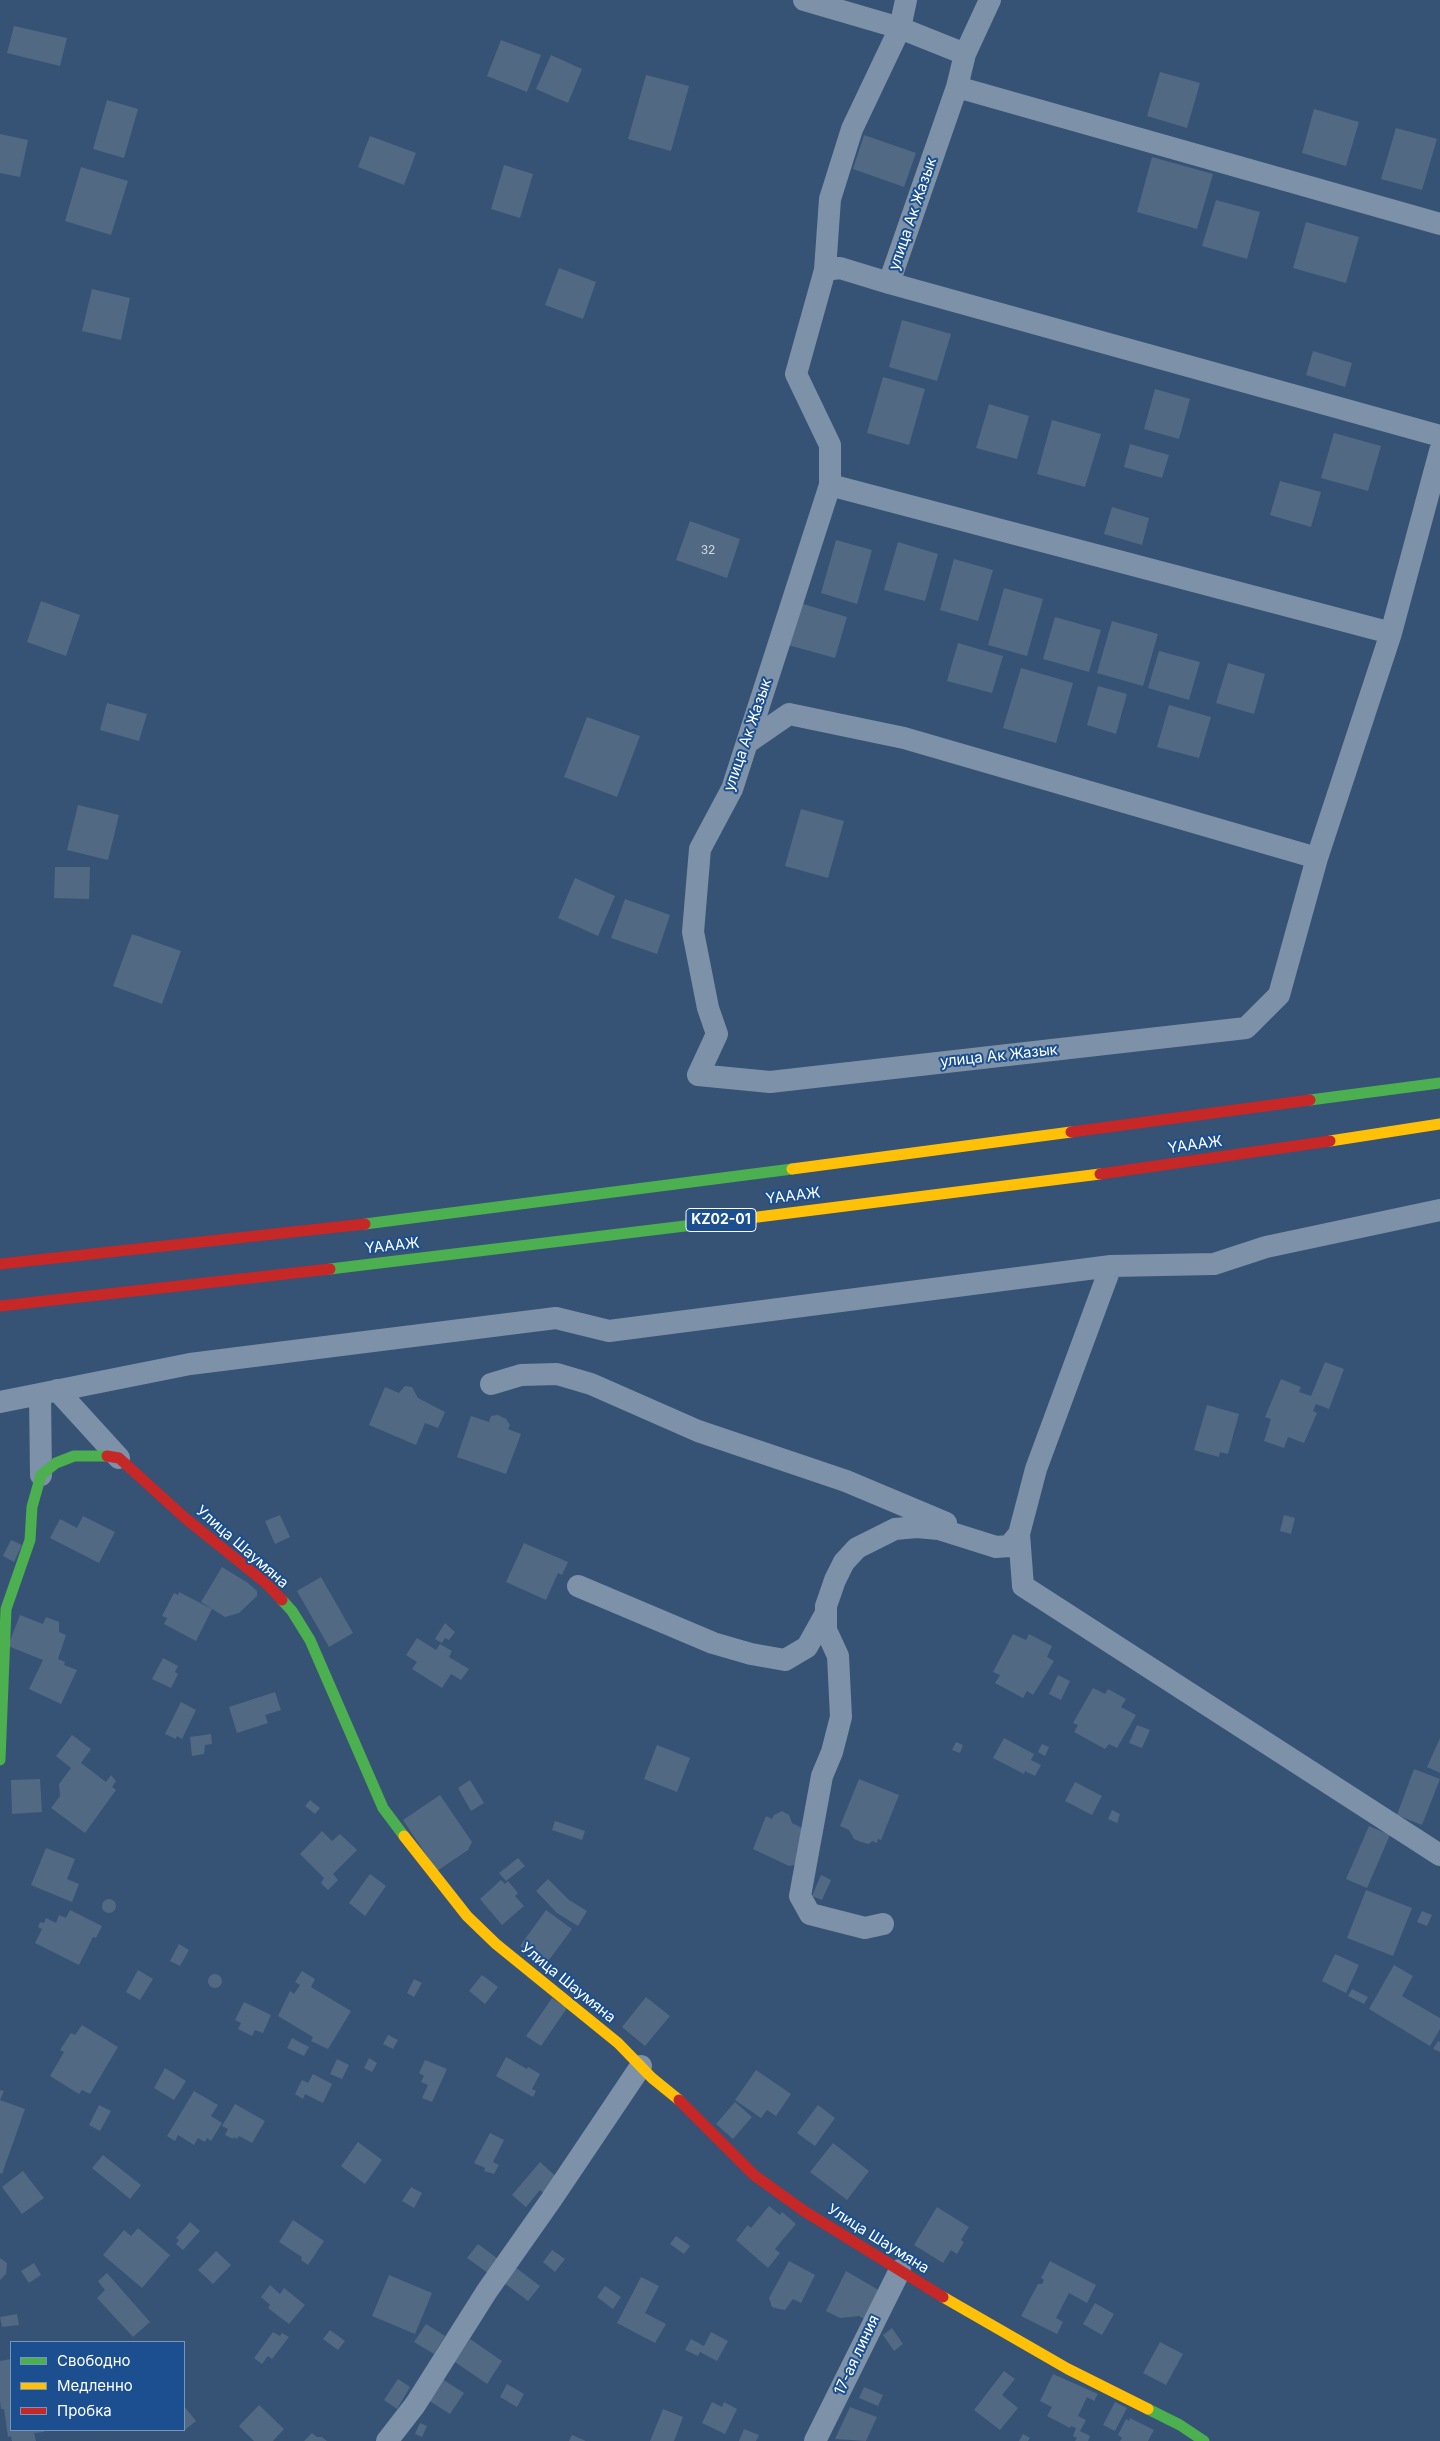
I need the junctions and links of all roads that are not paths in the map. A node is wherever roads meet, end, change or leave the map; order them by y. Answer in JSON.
{"nodes":[{"id":1,"x":804,"y":0,"type":"edge"},
{"id":2,"x":906,"y":0,"type":"edge"},
{"id":3,"x":990,"y":0,"type":"edge"},
{"id":4,"x":900,"y":28,"type":"junction"},
{"id":5,"x":965,"y":54,"type":"junction"},
{"id":6,"x":957,"y":87,"type":"junction"},
{"id":7,"x":1440,"y":224,"type":"edge"},
{"id":8,"x":825,"y":270,"type":"junction"},
{"id":9,"x":889,"y":283,"type":"junction"},
{"id":10,"x":1440,"y":436,"type":"edge"},
{"id":11,"x":1440,"y":451,"type":"edge"},
{"id":12,"x":830,"y":485,"type":"junction"},
{"id":13,"x":1391,"y":633,"type":"junction"},
{"id":14,"x":747,"y":743,"type":"junction"},
{"id":15,"x":1317,"y":858,"type":"junction"},
{"id":16,"x":1440,"y":1084,"type":"edge"},
{"id":17,"x":1440,"y":1124,"type":"edge"},
{"id":18,"x":1440,"y":1210,"type":"edge"},
{"id":19,"x":0,"y":1264,"type":"edge"},
{"id":20,"x":1111,"y":1266,"type":"junction"},
{"id":21,"x":0,"y":1306,"type":"edge"},
{"id":22,"x":491,"y":1384,"type":"dead end"},
{"id":23,"x":48,"y":1392,"type":"junction"},
{"id":24,"x":0,"y":1402,"type":"edge"},
{"id":25,"x":119,"y":1458,"type":"junction"},
{"id":26,"x":41,"y":1475,"type":"junction"},
{"id":27,"x":1019,"y":1534,"type":"junction"},
{"id":28,"x":969,"y":1540,"type":"junction"},
{"id":29,"x":578,"y":1586,"type":"dead end"},
{"id":30,"x":3,"y":1606,"type":"edge"},
{"id":31,"x":826,"y":1613,"type":"junction"},
{"id":32,"x":0,"y":1760,"type":"edge"},
{"id":33,"x":1440,"y":1855,"type":"edge"},
{"id":34,"x":883,"y":1924,"type":"dead end"},
{"id":35,"x":641,"y":2066,"type":"junction"},
{"id":36,"x":900,"y":2270,"type":"junction"},
{"id":37,"x":387,"y":2441,"type":"edge"},
{"id":38,"x":816,"y":2441,"type":"edge"},
{"id":39,"x":1204,"y":2441,"type":"edge"}],
"edges":[{"from":1,"to":4,"type":"street"},
{"from":2,"to":4,"type":"street"},
{"from":3,"to":5,"type":"street","name":"улица Ак Жазык"},
{"from":4,"to":5,"type":"street"},
{"from":4,"to":8,"type":"street"},
{"from":5,"to":6,"type":"street","name":"улица Ак Жазык"},
{"from":6,"to":7,"type":"street"},
{"from":6,"to":9,"type":"street","name":"улица Ак Жазык"},
{"from":8,"to":9,"type":"street","name":"улица Ак Жазык"},
{"from":8,"to":12,"type":"street","name":"улица Ак Жазык"},
{"from":9,"to":10,"type":"street"},
{"from":11,"to":13,"type":"street"},
{"from":12,"to":13,"type":"street"},
{"from":12,"to":14,"type":"street","name":"улица Ак Жазык"},
{"from":13,"to":15,"type":"street"},
{"from":14,"to":15,"type":"street"},
{"from":14,"to":15,"type":"street","name":"улица Ак Жазык"},
{"from":16,"to":19,"type":"main road","name":"ҮАААЖ"},
{"from":17,"to":21,"type":"main road","name":"ҮАААЖ","number":"KZ02-01"},
{"from":18,"to":20,"type":"street"},
{"from":20,"to":23,"type":"street"},
{"from":20,"to":27,"type":"street"},
{"from":22,"to":28,"type":"street"},
{"from":23,"to":24,"type":"street"},
{"from":23,"to":25,"type":"street"},
{"from":23,"to":26,"type":"street"},
{"from":25,"to":26,"type":"main road"},
{"from":25,"to":35,"type":"main road","name":"Улица Шаумяна"},
{"from":26,"to":30,"type":"main road"},
{"from":27,"to":28,"type":"street"},
{"from":27,"to":33,"type":"street"},
{"from":28,"to":31,"type":"street"},
{"from":29,"to":31,"type":"street"},
{"from":30,"to":32,"type":"main road"},
{"from":31,"to":34,"type":"street"},
{"from":35,"to":36,"type":"main road","name":"Улица Шаумяна"},
{"from":35,"to":37,"type":"street"},
{"from":36,"to":38,"type":"street","name":"17-ая линия"},
{"from":36,"to":39,"type":"main road","name":"Улица Шаумяна"}]}
